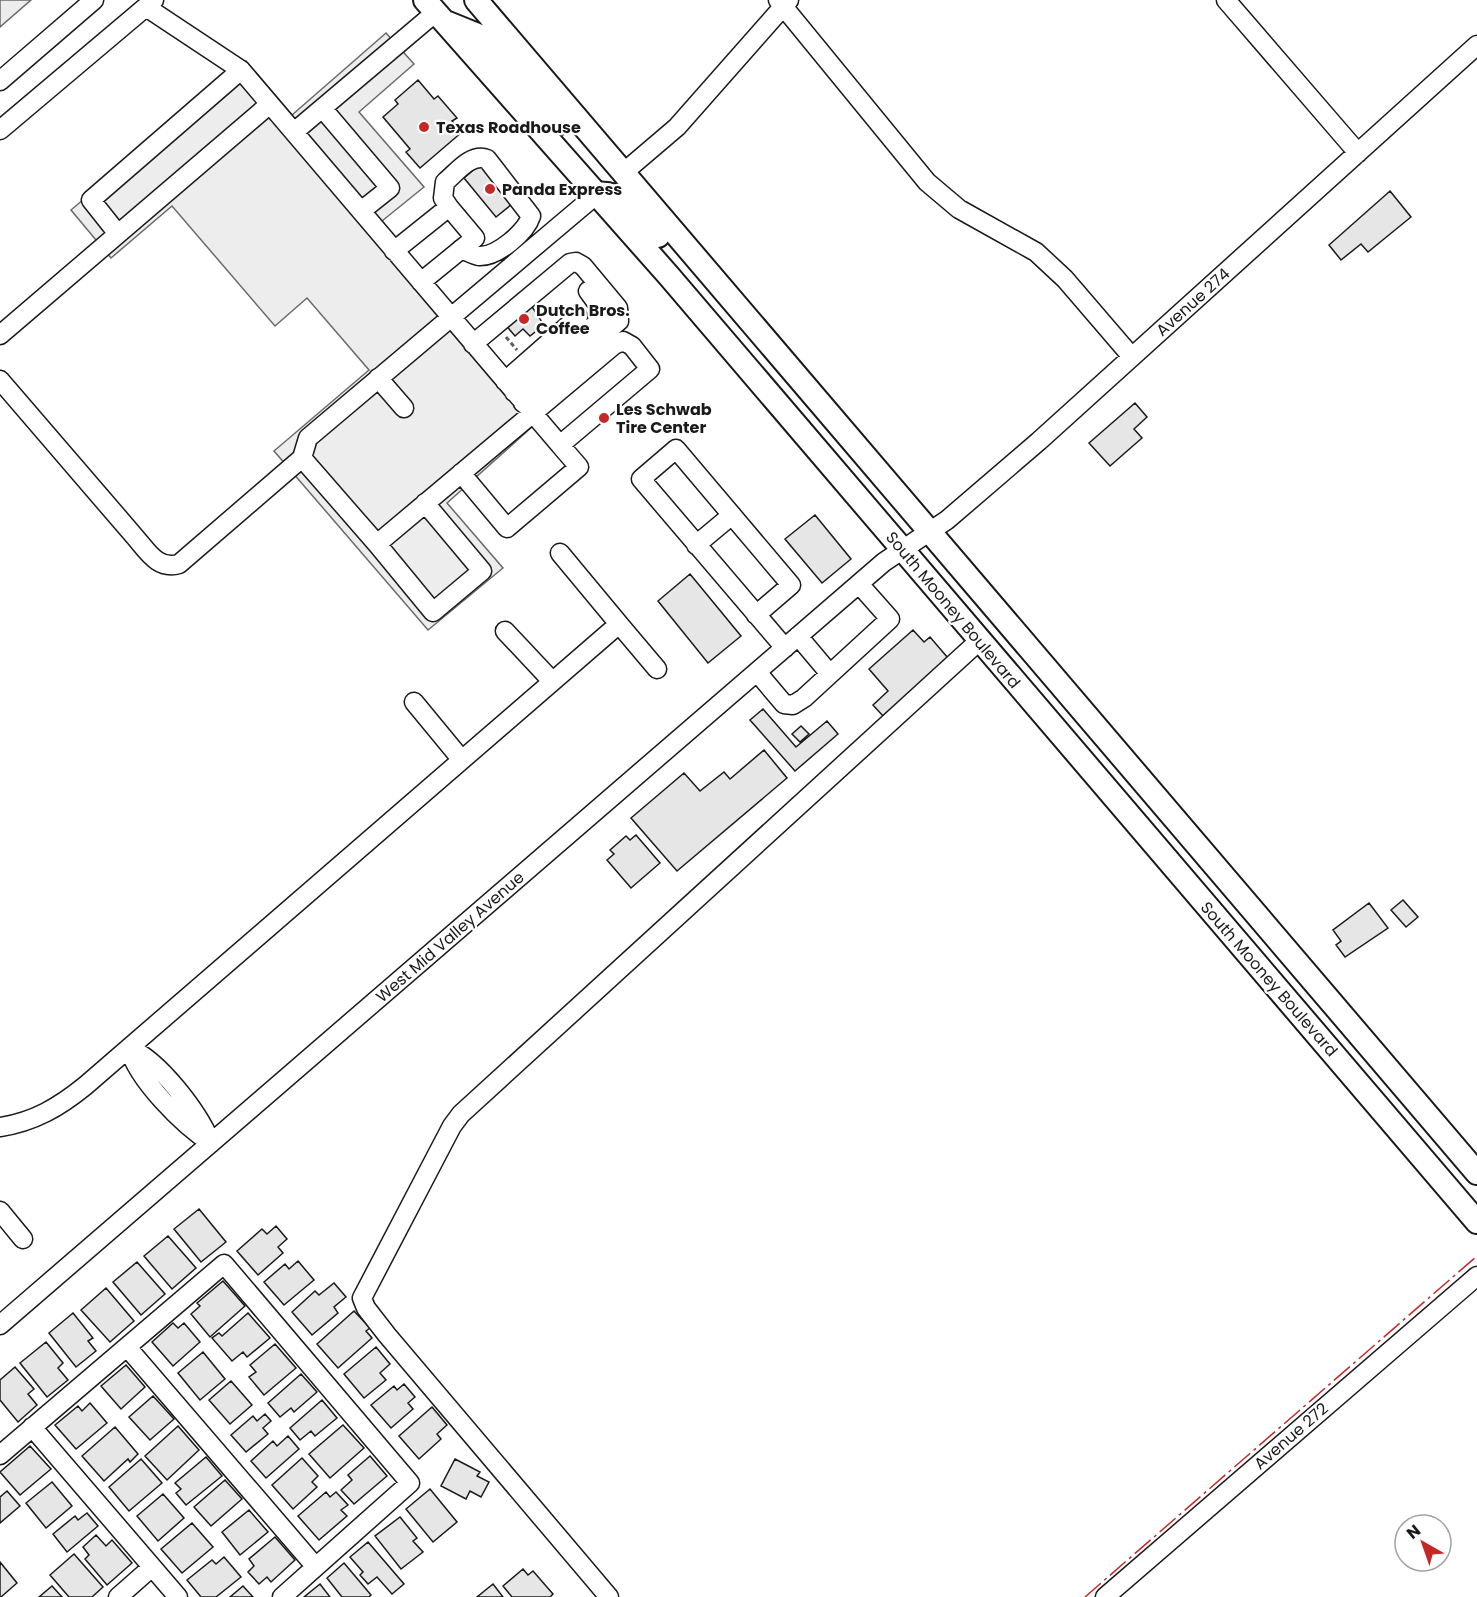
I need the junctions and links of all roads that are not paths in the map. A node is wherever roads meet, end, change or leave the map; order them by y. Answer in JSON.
{"nodes":[{"id":1,"x":94,"y":0,"type":"edge"},
{"id":2,"x":476,"y":0,"type":"edge"},
{"id":3,"x":1226,"y":0,"type":"edge"},
{"id":4,"x":783,"y":2,"type":"edge"},
{"id":5,"x":150,"y":3,"type":"edge"},
{"id":6,"x":435,"y":11,"type":"edge"},
{"id":7,"x":1477,"y":45,"type":"edge"},
{"id":8,"x":241,"y":70,"type":"junction"},
{"id":9,"x":0,"y":81,"type":"edge"},
{"id":10,"x":270,"y":104,"type":"junction"},
{"id":11,"x":323,"y":108,"type":"junction"},
{"id":12,"x":0,"y":130,"type":"edge"},
{"id":13,"x":294,"y":132,"type":"junction"},
{"id":14,"x":1358,"y":153,"type":"junction"},
{"id":15,"x":623,"y":172,"type":"junction"},
{"id":16,"x":597,"y":194,"type":"junction"},
{"id":17,"x":448,"y":207,"type":"junction"},
{"id":18,"x":361,"y":211,"type":"junction"},
{"id":19,"x":118,"y":234,"type":"junction"},
{"id":20,"x":461,"y":249,"type":"junction"},
{"id":21,"x":394,"y":251,"type":"junction"},
{"id":22,"x":421,"y":282,"type":"junction"},
{"id":23,"x":578,"y":316,"type":"dead end"},
{"id":24,"x":450,"y":317,"type":"junction"},
{"id":25,"x":0,"y":335,"type":"edge"},
{"id":26,"x":478,"y":340,"type":"junction"},
{"id":27,"x":770,"y":345,"type":"junction"},
{"id":28,"x":1132,"y":357,"type":"junction"},
{"id":29,"x":378,"y":378,"type":"junction"},
{"id":30,"x":0,"y":380,"type":"edge"},
{"id":31,"x":519,"y":397,"type":"junction"},
{"id":32,"x":405,"y":408,"type":"dead end"},
{"id":33,"x":560,"y":445,"type":"junction"},
{"id":34,"x":302,"y":458,"type":"junction"},
{"id":35,"x":461,"y":473,"type":"junction"},
{"id":36,"x":425,"y":503,"type":"junction"},
{"id":37,"x":732,"y":515,"type":"junction"},
{"id":38,"x":930,"y":532,"type":"junction"},
{"id":39,"x":377,"y":544,"type":"junction"},
{"id":40,"x":696,"y":544,"type":"junction"},
{"id":41,"x":902,"y":550,"type":"junction"},
{"id":42,"x":560,"y":553,"type":"dead end"},
{"id":43,"x":859,"y":584,"type":"junction"},
{"id":44,"x":756,"y":615,"type":"junction"},
{"id":45,"x":619,"y":624,"type":"junction"},
{"id":46,"x":505,"y":631,"type":"dead end"},
{"id":47,"x":979,"y":641,"type":"junction"},
{"id":48,"x":792,"y":642,"type":"junction"},
{"id":49,"x":657,"y":669,"type":"dead end"},
{"id":50,"x":757,"y":672,"type":"junction"},
{"id":51,"x":830,"y":674,"type":"junction"},
{"id":52,"x":552,"y":681,"type":"junction"},
{"id":53,"x":414,"y":702,"type":"dead end"},
{"id":54,"x":461,"y":759,"type":"junction"},
{"id":55,"x":129,"y":1048,"type":"junction"},
{"id":56,"x":0,"y":1127,"type":"edge"},
{"id":57,"x":211,"y":1143,"type":"junction"},
{"id":58,"x":1477,"y":1173,"type":"edge"},
{"id":59,"x":0,"y":1211,"type":"edge"},
{"id":60,"x":1477,"y":1222,"type":"edge"},
{"id":61,"x":23,"y":1239,"type":"dead end"},
{"id":62,"x":1477,"y":1276,"type":"edge"},
{"id":63,"x":0,"y":1325,"type":"edge"},
{"id":64,"x":127,"y":1347,"type":"junction"},
{"id":65,"x":32,"y":1427,"type":"junction"},
{"id":66,"x":0,"y":1455,"type":"edge"},
{"id":67,"x":315,"y":1566,"type":"junction"},
{"id":68,"x":152,"y":1567,"type":"junction"},
{"id":69,"x":118,"y":1597,"type":"edge"},
{"id":70,"x":178,"y":1597,"type":"edge"},
{"id":71,"x":282,"y":1597,"type":"edge"},
{"id":72,"x":609,"y":1597,"type":"edge"},
{"id":73,"x":1105,"y":1597,"type":"edge"}],
"edges":[{"from":1,"to":9,"type":"street"},
{"from":2,"to":15,"type":"main road","name":"South Mooney Boulevard"},
{"from":3,"to":14,"type":"street"},
{"from":4,"to":15,"type":"street"},
{"from":4,"to":28,"type":"street"},
{"from":5,"to":8,"type":"street"},
{"from":5,"to":12,"type":"street"},
{"from":6,"to":11,"type":"street"},
{"from":6,"to":15,"type":"main road"},
{"from":6,"to":16,"type":"main road","name":"South Mooney Boulevard"},
{"from":7,"to":14,"type":"street","name":"Avenue 274"},
{"from":8,"to":10,"type":"street"},
{"from":8,"to":19,"type":"street"},
{"from":10,"to":13,"type":"street"},
{"from":10,"to":19,"type":"street"},
{"from":11,"to":13,"type":"street"},
{"from":11,"to":18,"type":"street"},
{"from":13,"to":18,"type":"street"},
{"from":14,"to":28,"type":"street","name":"Avenue 274"},
{"from":15,"to":27,"type":"main road","name":"South Mooney Boulevard"},
{"from":16,"to":24,"type":"street"},
{"from":16,"to":27,"type":"main road"},
{"from":16,"to":41,"type":"main road","name":"South Mooney Boulevard"},
{"from":17,"to":20,"type":"street"},
{"from":17,"to":20,"type":"street"},
{"from":17,"to":21,"type":"street"},
{"from":18,"to":21,"type":"street"},
{"from":19,"to":25,"type":"street"},
{"from":20,"to":22,"type":"street"},
{"from":21,"to":22,"type":"street"},
{"from":22,"to":24,"type":"street"},
{"from":23,"to":31,"type":"street"},
{"from":24,"to":26,"type":"street"},
{"from":24,"to":29,"type":"street"},
{"from":26,"to":31,"type":"street"},
{"from":26,"to":31,"type":"street"},
{"from":27,"to":38,"type":"main road","name":"South Mooney Boulevard"},
{"from":28,"to":38,"type":"street","name":"Avenue 274"},
{"from":29,"to":32,"type":"street"},
{"from":29,"to":34,"type":"street"},
{"from":30,"to":34,"type":"street"},
{"from":31,"to":33,"type":"street"},
{"from":31,"to":33,"type":"street"},
{"from":31,"to":35,"type":"street"},
{"from":33,"to":35,"type":"street"},
{"from":34,"to":39,"type":"street"},
{"from":35,"to":36,"type":"street"},
{"from":36,"to":39,"type":"street"},
{"from":36,"to":39,"type":"street"},
{"from":37,"to":40,"type":"street"},
{"from":37,"to":40,"type":"street"},
{"from":37,"to":44,"type":"street"},
{"from":38,"to":41,"type":"street","name":"Avenue 274"},
{"from":38,"to":58,"type":"main road","name":"South Mooney Boulevard"},
{"from":40,"to":44,"type":"street"},
{"from":41,"to":43,"type":"street","name":"West Mid Valley Avenue"},
{"from":41,"to":47,"type":"main road","name":"South Mooney Boulevard"},
{"from":42,"to":45,"type":"street"},
{"from":43,"to":48,"type":"street","name":"West Mid Valley Avenue"},
{"from":43,"to":51,"type":"street"},
{"from":44,"to":48,"type":"street"},
{"from":45,"to":49,"type":"street"},
{"from":45,"to":52,"type":"street"},
{"from":46,"to":52,"type":"street"},
{"from":47,"to":60,"type":"main road","name":"South Mooney Boulevard"},
{"from":47,"to":72,"type":"street"},
{"from":48,"to":50,"type":"street","name":"West Mid Valley Avenue"},
{"from":48,"to":51,"type":"street"},
{"from":50,"to":51,"type":"street"},
{"from":50,"to":57,"type":"street","name":"West Mid Valley Avenue"},
{"from":52,"to":54,"type":"street"},
{"from":53,"to":54,"type":"street"},
{"from":54,"to":55,"type":"street"},
{"from":55,"to":56,"type":"street"},
{"from":55,"to":57,"type":"street"},
{"from":57,"to":63,"type":"street","name":"West Mid Valley Avenue"},
{"from":59,"to":61,"type":"street"},
{"from":62,"to":73,"type":"street","name":"Avenue 272"},
{"from":64,"to":65,"type":"street"},
{"from":64,"to":67,"type":"street"},
{"from":64,"to":67,"type":"street"},
{"from":65,"to":66,"type":"street"},
{"from":65,"to":68,"type":"street"},
{"from":67,"to":71,"type":"street"},
{"from":68,"to":69,"type":"street"},
{"from":68,"to":70,"type":"street"}]}
